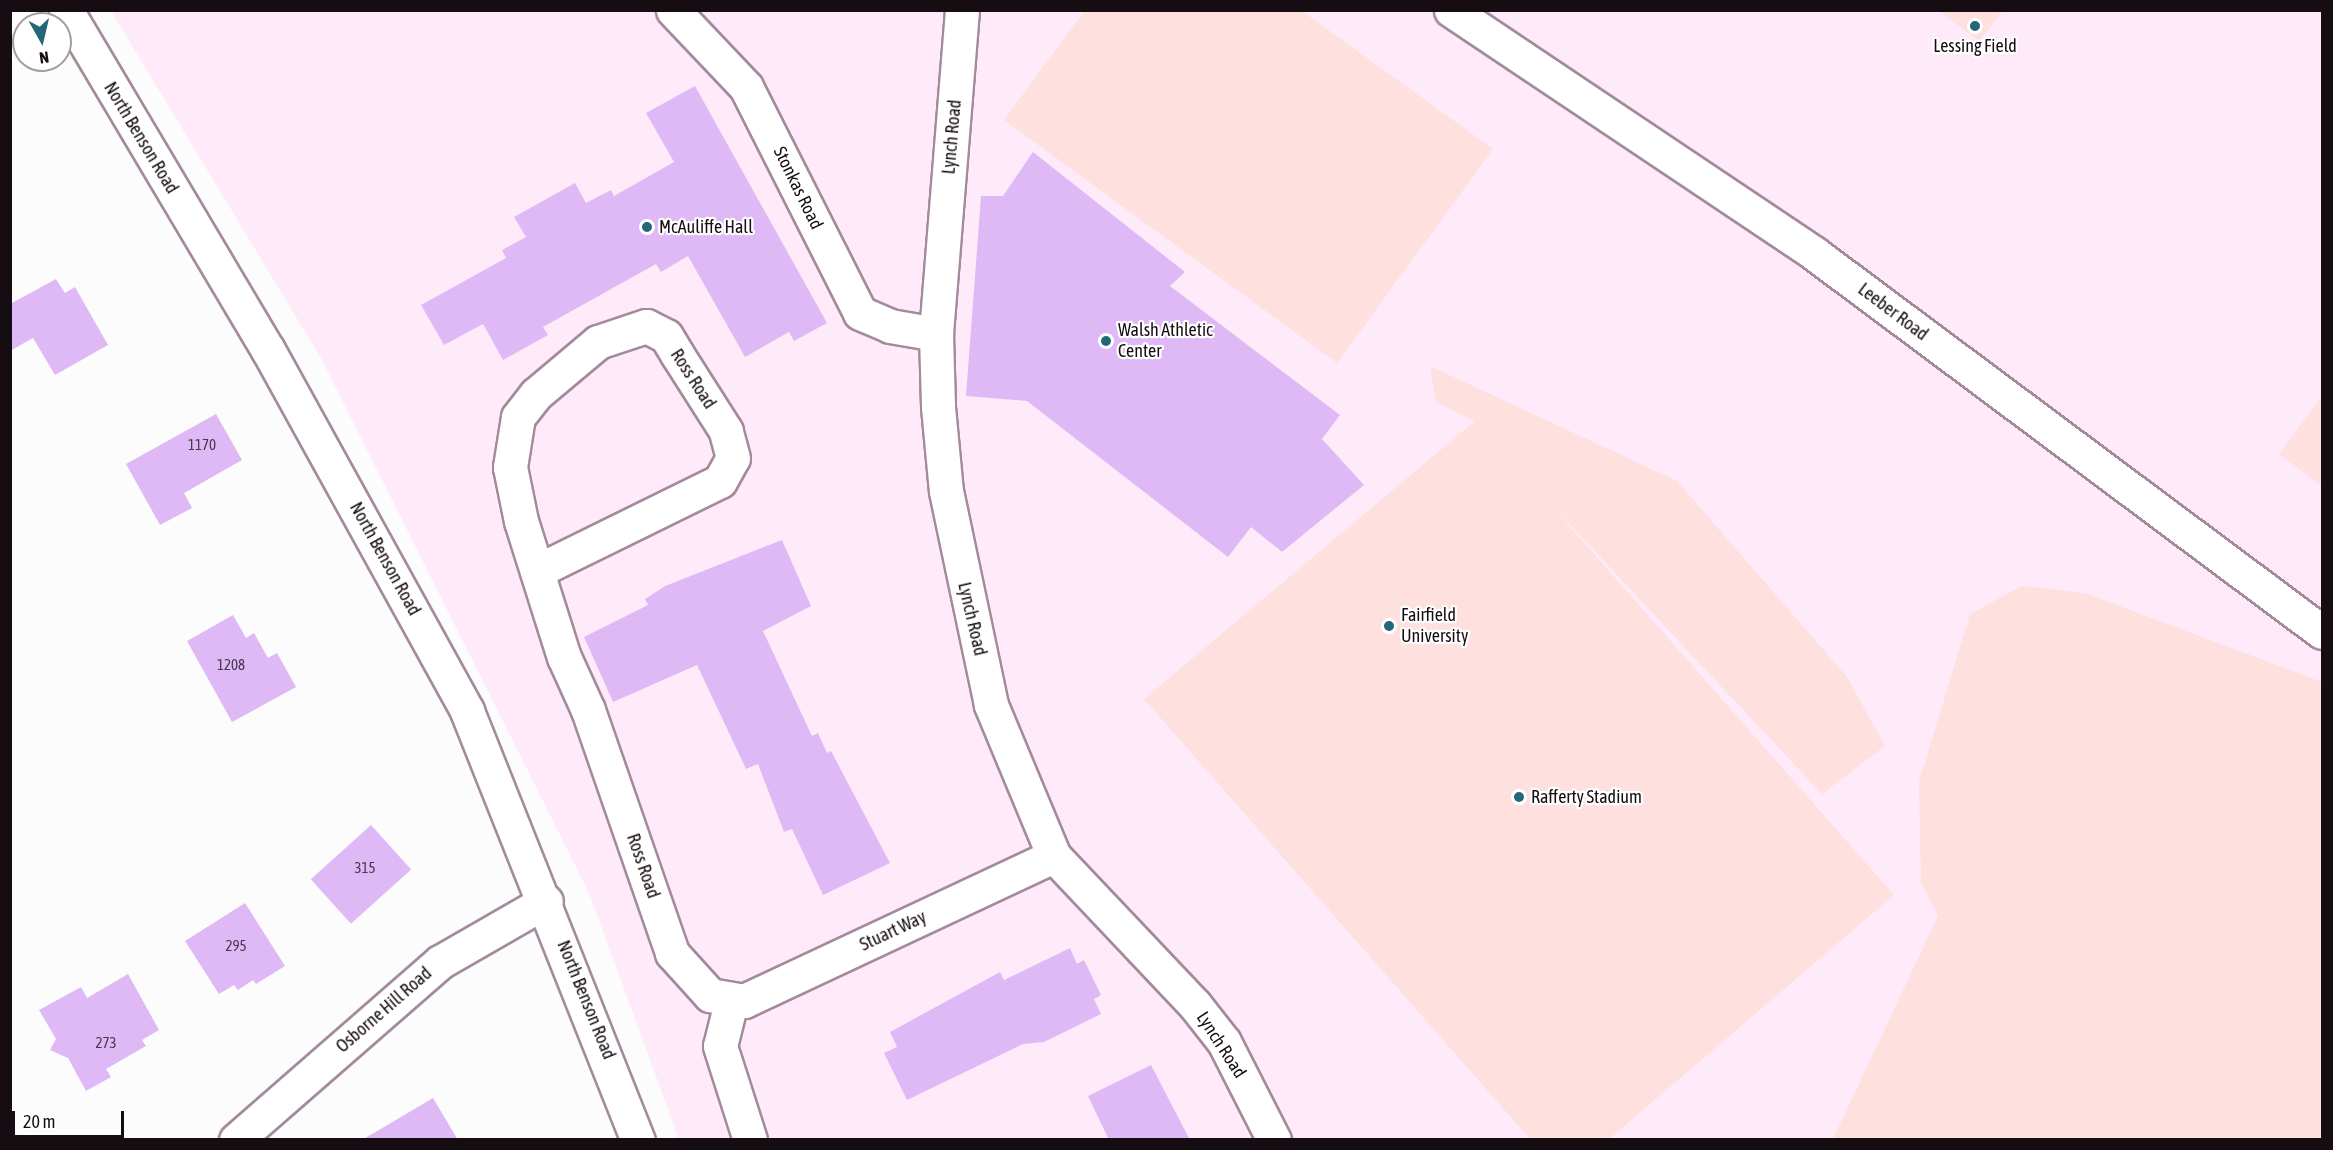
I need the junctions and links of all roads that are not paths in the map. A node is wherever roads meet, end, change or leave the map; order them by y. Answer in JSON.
{"nodes":[{"id":1,"x":66,"y":10,"type":"edge"},
{"id":2,"x":673,"y":10,"type":"edge"},
{"id":3,"x":962,"y":10,"type":"edge"},
{"id":4,"x":1451,"y":10,"type":"edge"},
{"id":5,"x":936,"y":334,"type":"junction"},
{"id":6,"x":537,"y":571,"type":"junction"},
{"id":7,"x":2322,"y":632,"type":"edge"},
{"id":8,"x":1054,"y":856,"type":"junction"},
{"id":9,"x":546,"y":901,"type":"junction"},
{"id":10,"x":731,"y":1002,"type":"junction"},
{"id":11,"x":236,"y":1140,"type":"edge"},
{"id":12,"x":638,"y":1140,"type":"edge"},
{"id":13,"x":750,"y":1140,"type":"edge"},
{"id":14,"x":1274,"y":1140,"type":"edge"}],
"edges":[{"from":1,"to":9,"type":"street","name":"North Benson Road"},
{"from":2,"to":5,"type":"street","name":"Stonkas Road"},
{"from":3,"to":5,"type":"street","name":"Lynch Road"},
{"from":4,"to":7,"type":"street","name":"Leeber Road"},
{"from":5,"to":8,"type":"street","name":"Lynch Road"},
{"from":6,"to":6,"type":"street","name":"Ross Road"},
{"from":6,"to":10,"type":"street","name":"Ross Road"},
{"from":8,"to":10,"type":"street","name":"Stuart Way"},
{"from":8,"to":14,"type":"street","name":"Lynch Road"},
{"from":9,"to":11,"type":"street","name":"Osborne Hill Road"},
{"from":9,"to":12,"type":"street","name":"North Benson Road"},
{"from":10,"to":13,"type":"street"}]}
